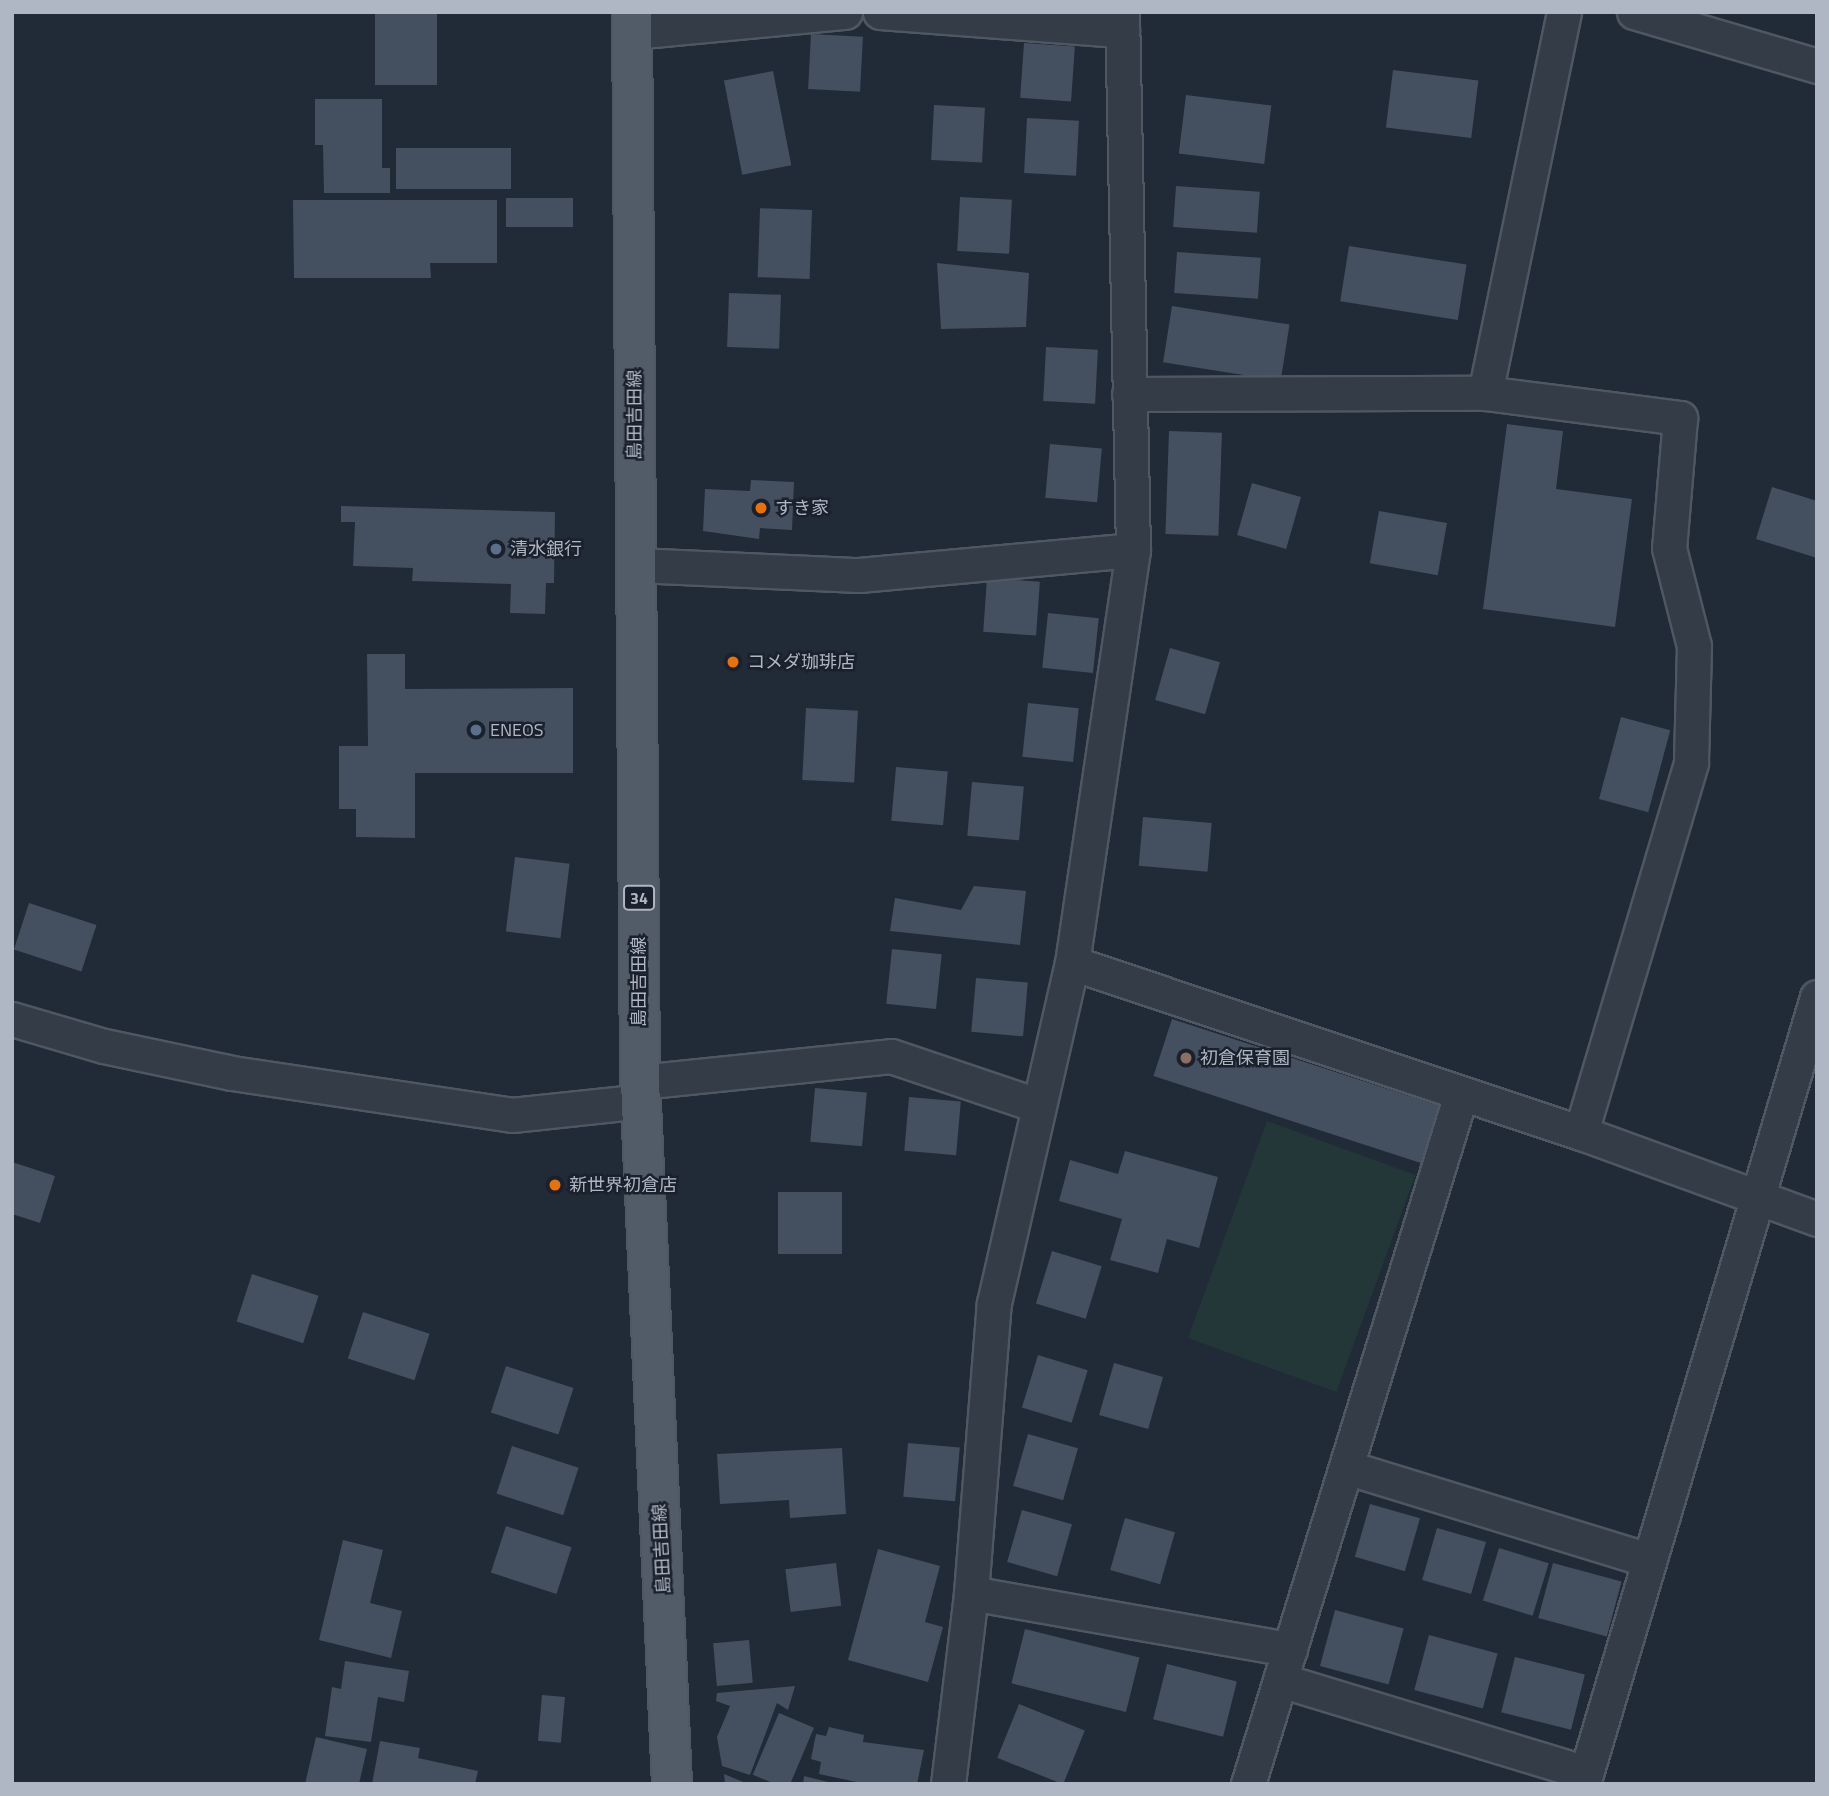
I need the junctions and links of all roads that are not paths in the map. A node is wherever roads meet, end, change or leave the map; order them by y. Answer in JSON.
{"nodes":[{"id":1,"x":845,"y":12,"type":"edge"},
{"id":2,"x":880,"y":12,"type":"edge"},
{"id":3,"x":1564,"y":12,"type":"edge"},
{"id":4,"x":1634,"y":12,"type":"edge"},
{"id":5,"x":1122,"y":21,"type":"edge"},
{"id":6,"x":632,"y":22,"type":"edge"},
{"id":7,"x":1817,"y":66,"type":"edge"},
{"id":8,"x":1485,"y":393,"type":"junction"},
{"id":9,"x":1129,"y":394,"type":"junction"},
{"id":10,"x":1133,"y":550,"type":"junction"},
{"id":11,"x":636,"y":565,"type":"junction"},
{"id":12,"x":1072,"y":964,"type":"junction"},
{"id":13,"x":1817,"y":997,"type":"edge"},
{"id":14,"x":12,"y":1019,"type":"edge"},
{"id":15,"x":641,"y":1091,"type":"junction"},
{"id":16,"x":1461,"y":1094,"type":"junction"},
{"id":17,"x":1037,"y":1105,"type":"junction"},
{"id":18,"x":1581,"y":1133,"type":"junction"},
{"id":19,"x":1756,"y":1196,"type":"junction"},
{"id":20,"x":1817,"y":1219,"type":"edge"},
{"id":21,"x":1346,"y":1467,"type":"junction"},
{"id":22,"x":1649,"y":1560,"type":"junction"},
{"id":23,"x":971,"y":1593,"type":"junction"},
{"id":24,"x":1290,"y":1648,"type":"junction"},
{"id":25,"x":1280,"y":1680,"type":"junction"},
{"id":26,"x":1584,"y":1779,"type":"edge"},
{"id":27,"x":672,"y":1784,"type":"edge"},
{"id":28,"x":948,"y":1784,"type":"edge"},
{"id":29,"x":1248,"y":1784,"type":"edge"}],
"edges":[{"from":1,"to":6,"type":"street"},
{"from":2,"to":5,"type":"street"},
{"from":3,"to":8,"type":"street"},
{"from":4,"to":7,"type":"street"},
{"from":5,"to":9,"type":"street"},
{"from":6,"to":11,"type":"main road","name":"島田吉田線","number":"34"},
{"from":8,"to":9,"type":"street"},
{"from":8,"to":18,"type":"street"},
{"from":9,"to":10,"type":"street"},
{"from":10,"to":11,"type":"street"},
{"from":10,"to":12,"type":"street"},
{"from":11,"to":15,"type":"main road","name":"島田吉田線","number":"34"},
{"from":12,"to":16,"type":"street"},
{"from":12,"to":17,"type":"street"},
{"from":13,"to":19,"type":"street"},
{"from":14,"to":15,"type":"street"},
{"from":15,"to":17,"type":"street"},
{"from":15,"to":27,"type":"main road","name":"島田吉田線","number":"34"},
{"from":16,"to":18,"type":"street"},
{"from":16,"to":21,"type":"street"},
{"from":17,"to":23,"type":"street"},
{"from":18,"to":19,"type":"street"},
{"from":19,"to":20,"type":"street"},
{"from":19,"to":22,"type":"street"},
{"from":21,"to":22,"type":"street"},
{"from":21,"to":24,"type":"street"},
{"from":22,"to":26,"type":"street"},
{"from":23,"to":24,"type":"street"},
{"from":23,"to":28,"type":"street"},
{"from":24,"to":25,"type":"street"},
{"from":25,"to":26,"type":"street"},
{"from":25,"to":29,"type":"street"}]}
